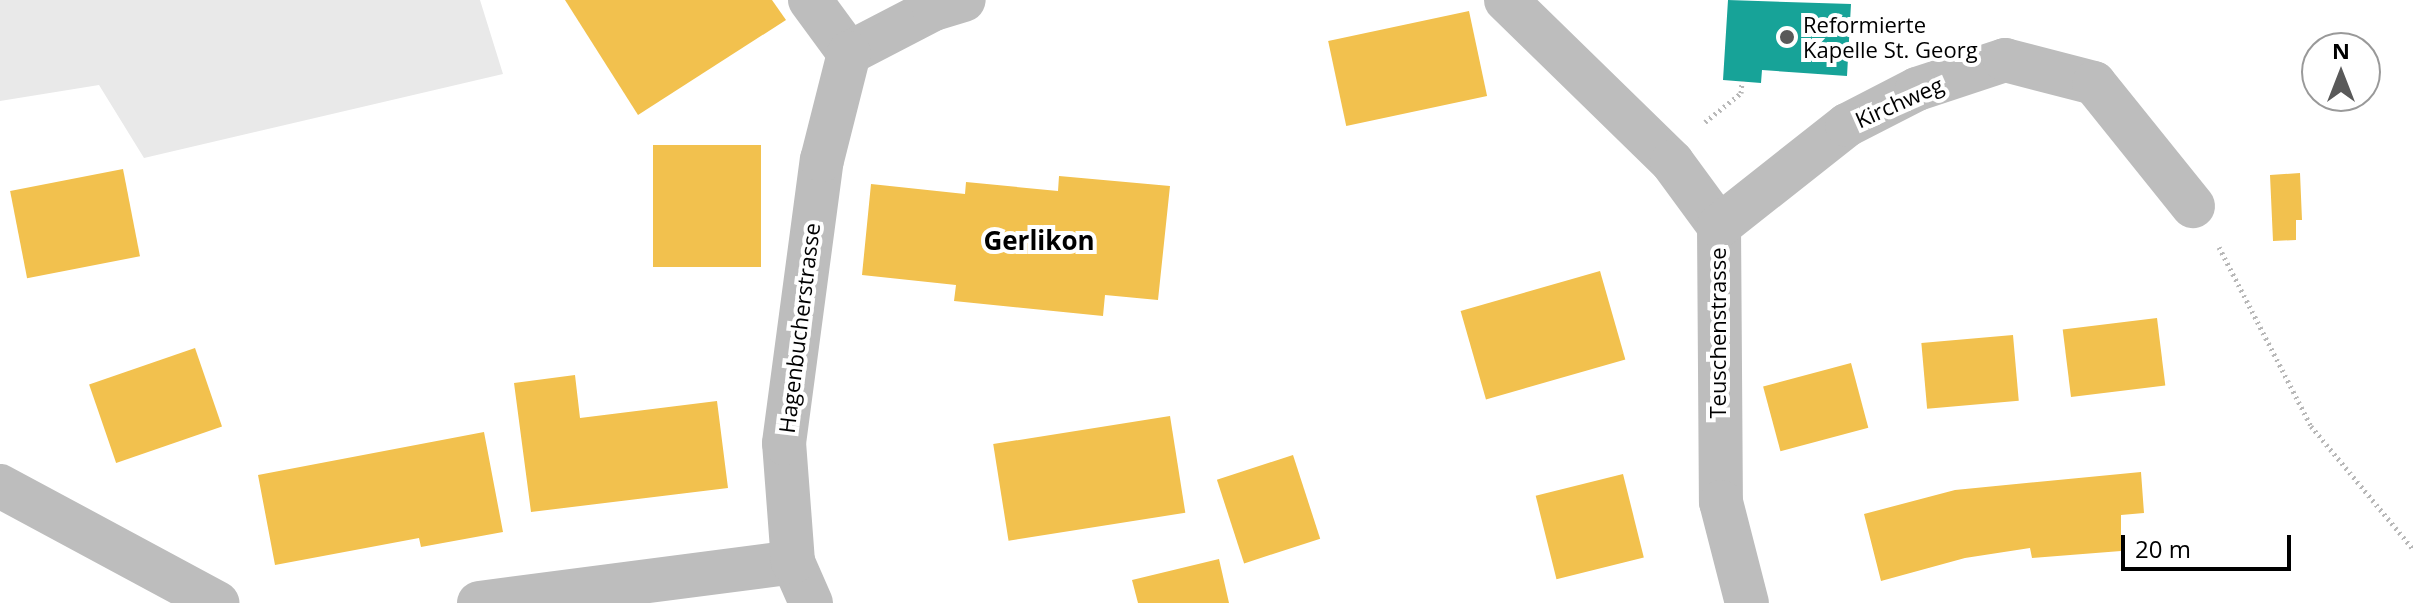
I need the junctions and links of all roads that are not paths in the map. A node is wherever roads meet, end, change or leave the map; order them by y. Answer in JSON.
{"nodes":[{"id":1,"x":810,"y":0,"type":"edge"},
{"id":2,"x":964,"y":0,"type":"edge"},
{"id":3,"x":1506,"y":0,"type":"edge"},
{"id":4,"x":849,"y":53,"type":"junction"},
{"id":5,"x":2193,"y":206,"type":"road end"},
{"id":6,"x":1719,"y":226,"type":"junction"},
{"id":7,"x":0,"y":486,"type":"edge"},
{"id":8,"x":793,"y":562,"type":"junction"},
{"id":9,"x":217,"y":603,"type":"edge"},
{"id":10,"x":479,"y":603,"type":"edge"},
{"id":11,"x":811,"y":603,"type":"edge"},
{"id":12,"x":1747,"y":603,"type":"edge"}],
"edges":[{"from":1,"to":4,"type":"street"},
{"from":2,"to":4,"type":"street"},
{"from":3,"to":6,"type":"street","name":"Teuschenstrasse"},
{"from":4,"to":8,"type":"street","name":"Hagenbucherstrasse"},
{"from":5,"to":6,"type":"street","name":"Kirchweg"},
{"from":6,"to":12,"type":"street","name":"Teuschenstrasse"},
{"from":7,"to":9,"type":"street"},
{"from":8,"to":10,"type":"street"},
{"from":8,"to":11,"type":"street","name":"Hagenbucherstrasse"}]}
